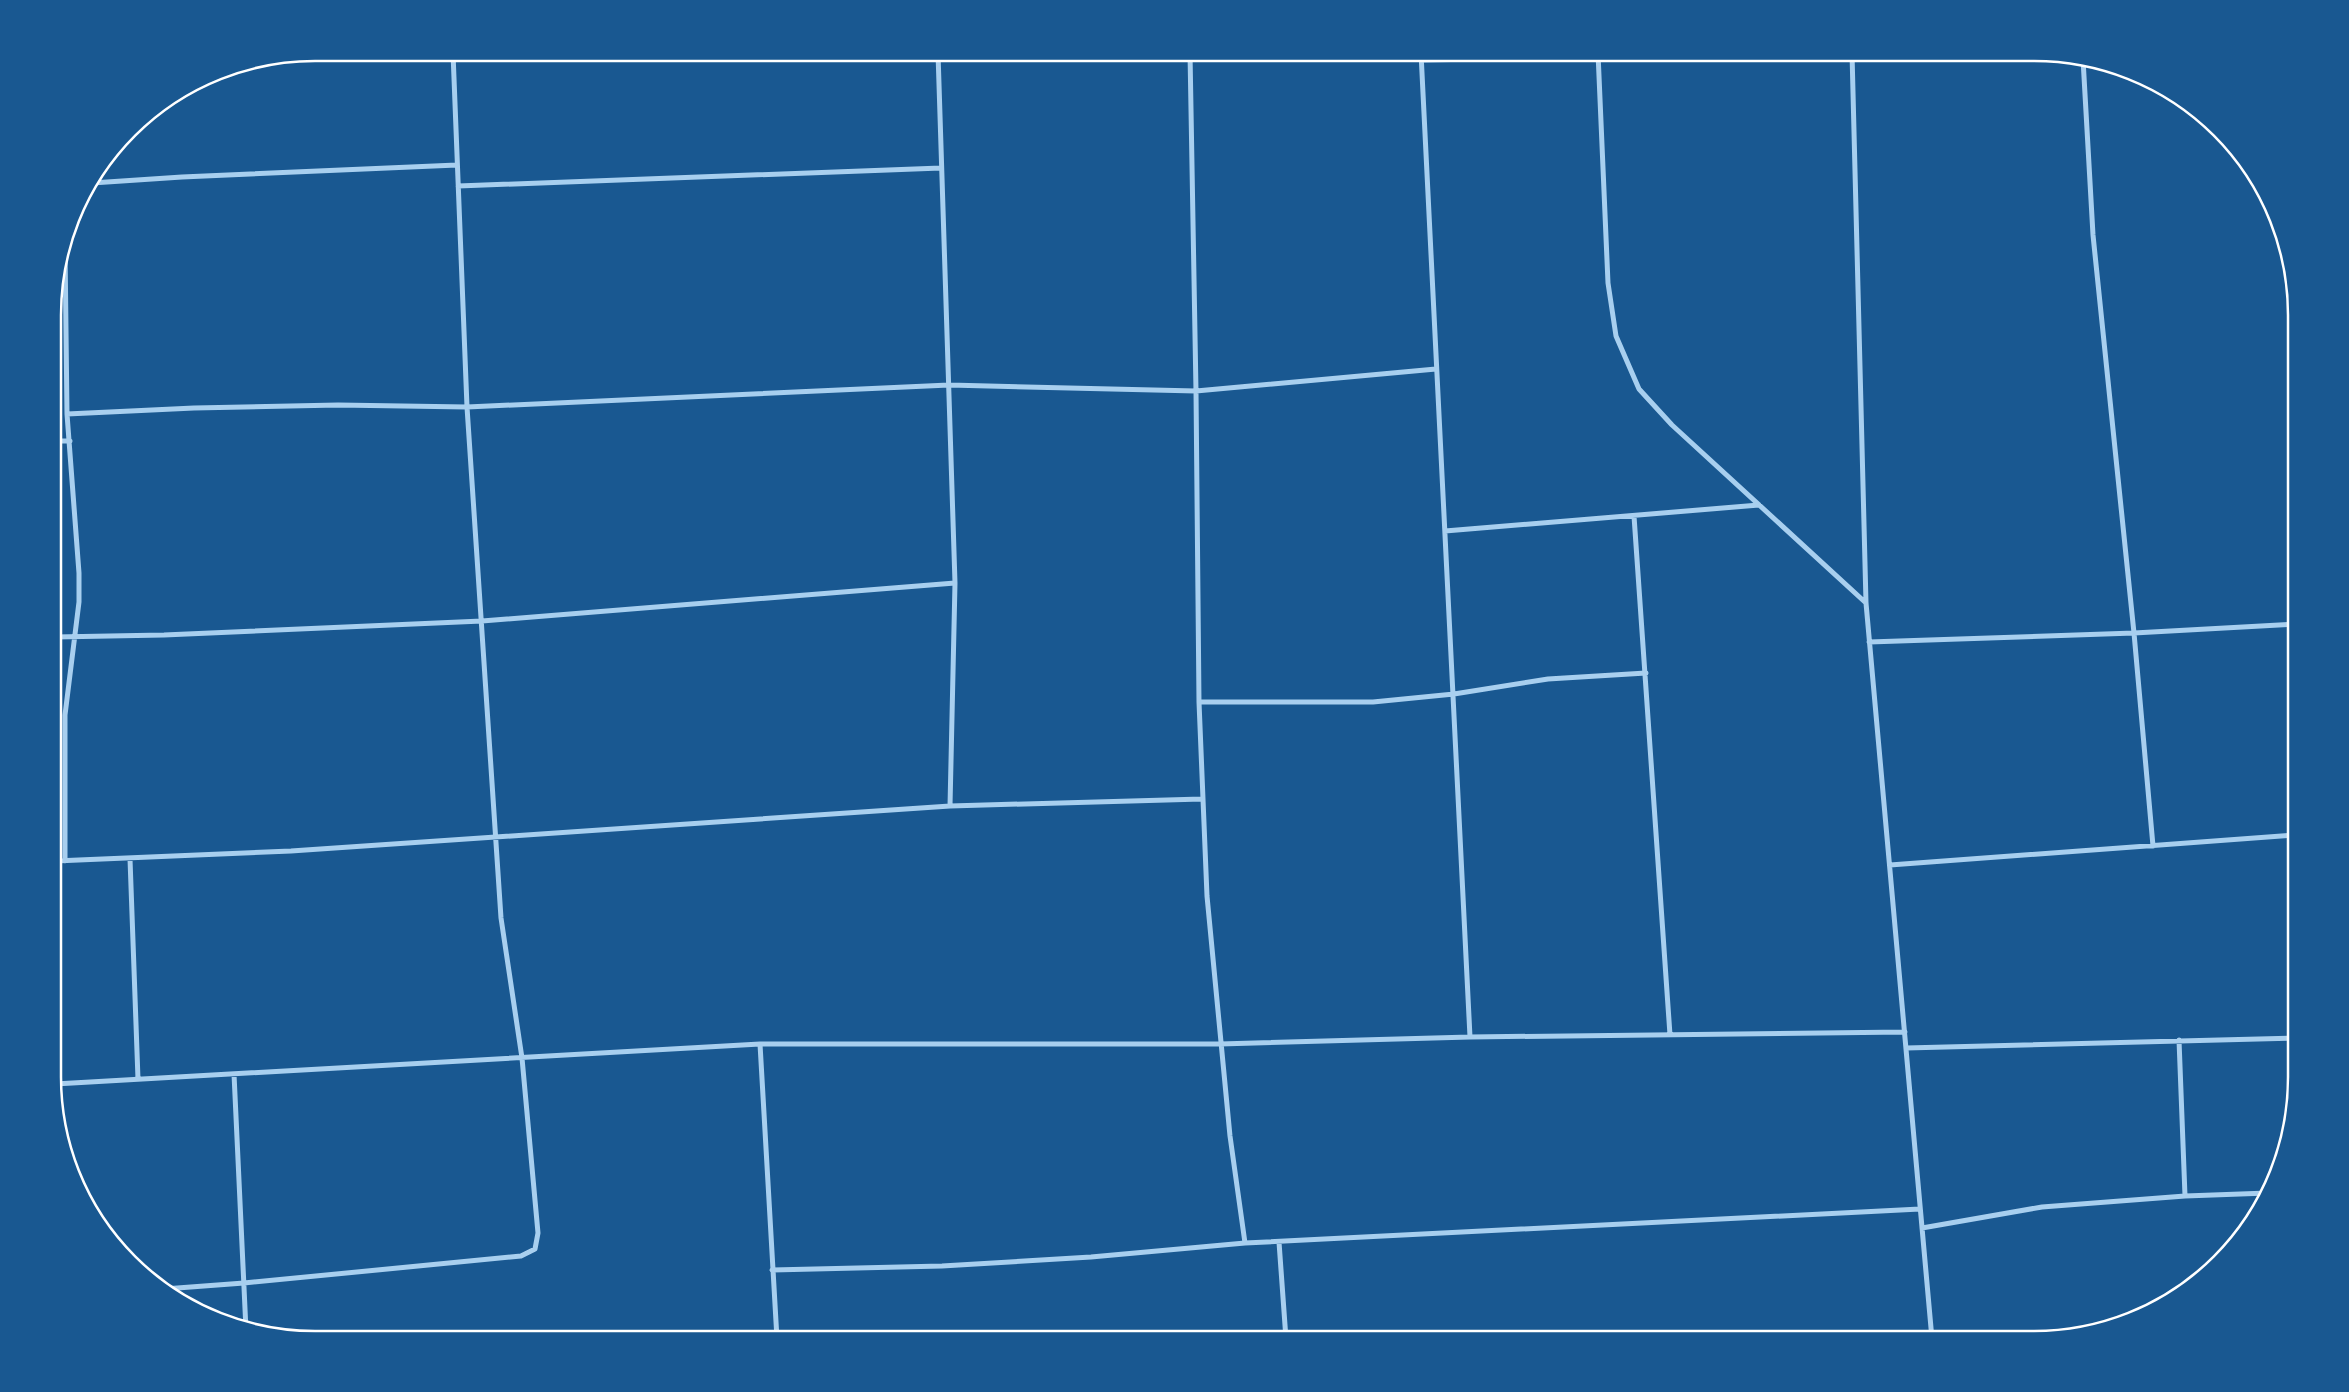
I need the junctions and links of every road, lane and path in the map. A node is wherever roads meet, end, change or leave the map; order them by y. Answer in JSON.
{"nodes":[{"id":1,"x":453,"y":61,"type":"edge"},
{"id":2,"x":938,"y":61,"type":"edge"},
{"id":3,"x":1190,"y":61,"type":"edge"},
{"id":4,"x":1422,"y":61,"type":"edge"},
{"id":5,"x":1598,"y":61,"type":"edge"},
{"id":6,"x":1852,"y":61,"type":"edge"},
{"id":7,"x":2083,"y":66,"type":"edge"},
{"id":8,"x":457,"y":165,"type":"junction"},
{"id":9,"x":941,"y":168,"type":"junction"},
{"id":10,"x":98,"y":183,"type":"edge"},
{"id":11,"x":458,"y":186,"type":"junction"},
{"id":12,"x":65,"y":269,"type":"edge"},
{"id":13,"x":1436,"y":369,"type":"junction"},
{"id":14,"x":949,"y":385,"type":"junction"},
{"id":15,"x":1196,"y":391,"type":"junction"},
{"id":16,"x":467,"y":407,"type":"junction"},
{"id":17,"x":68,"y":414,"type":"junction"},
{"id":18,"x":61,"y":441,"type":"edge"},
{"id":19,"x":70,"y":441,"type":"junction"},
{"id":20,"x":1759,"y":505,"type":"junction"},
{"id":21,"x":1634,"y":516,"type":"junction"},
{"id":22,"x":1445,"y":532,"type":"junction"},
{"id":23,"x":955,"y":583,"type":"junction"},
{"id":24,"x":1866,"y":603,"type":"junction"},
{"id":25,"x":482,"y":621,"type":"junction"},
{"id":26,"x":2288,"y":624,"type":"edge"},
{"id":27,"x":2134,"y":633,"type":"junction"},
{"id":28,"x":75,"y":636,"type":"junction"},
{"id":29,"x":61,"y":637,"type":"edge"},
{"id":30,"x":1870,"y":642,"type":"junction"},
{"id":31,"x":1646,"y":673,"type":"junction"},
{"id":32,"x":1454,"y":694,"type":"junction"},
{"id":33,"x":1199,"y":702,"type":"junction"},
{"id":34,"x":1202,"y":799,"type":"junction"},
{"id":35,"x":950,"y":806,"type":"junction"},
{"id":36,"x":495,"y":836,"type":"junction"},
{"id":37,"x":2288,"y":836,"type":"edge"},
{"id":38,"x":2152,"y":846,"type":"junction"},
{"id":39,"x":130,"y":859,"type":"junction"},
{"id":40,"x":64,"y":861,"type":"joint"},
{"id":41,"x":1890,"y":865,"type":"junction"},
{"id":42,"x":1905,"y":1032,"type":"junction"},
{"id":43,"x":1670,"y":1035,"type":"junction"},
{"id":44,"x":1470,"y":1037,"type":"junction"},
{"id":45,"x":2288,"y":1038,"type":"edge"},
{"id":46,"x":2180,"y":1040,"type":"junction"},
{"id":47,"x":760,"y":1044,"type":"junction"},
{"id":48,"x":1220,"y":1044,"type":"junction"},
{"id":49,"x":1906,"y":1048,"type":"junction"},
{"id":50,"x":522,"y":1058,"type":"junction"},
{"id":51,"x":234,"y":1074,"type":"junction"},
{"id":52,"x":138,"y":1079,"type":"junction"},
{"id":53,"x":61,"y":1084,"type":"edge"},
{"id":54,"x":2260,"y":1193,"type":"edge"},
{"id":55,"x":2185,"y":1196,"type":"junction"},
{"id":56,"x":1920,"y":1209,"type":"junction"},
{"id":57,"x":1922,"y":1228,"type":"junction"},
{"id":58,"x":1279,"y":1242,"type":"junction"},
{"id":59,"x":1245,"y":1243,"type":"junction"},
{"id":60,"x":772,"y":1270,"type":"junction"},
{"id":61,"x":244,"y":1283,"type":"junction"},
{"id":62,"x":174,"y":1288,"type":"edge"},
{"id":63,"x":246,"y":1321,"type":"edge"},
{"id":64,"x":776,"y":1331,"type":"edge"},
{"id":65,"x":1285,"y":1331,"type":"edge"},
{"id":66,"x":1931,"y":1331,"type":"edge"}],
"edges":[{"from":1,"to":8,"type":"street"},
{"from":2,"to":9,"type":"street"},
{"from":3,"to":15,"type":"street"},
{"from":4,"to":13,"type":"street"},
{"from":5,"to":20,"type":"street"},
{"from":6,"to":24,"type":"street"},
{"from":7,"to":27,"type":"street"},
{"from":8,"to":10,"type":"street"},
{"from":8,"to":11,"type":"street"},
{"from":9,"to":11,"type":"street"},
{"from":9,"to":14,"type":"street"},
{"from":11,"to":16,"type":"street"},
{"from":12,"to":17,"type":"street"},
{"from":13,"to":15,"type":"street"},
{"from":13,"to":22,"type":"street"},
{"from":14,"to":15,"type":"street"},
{"from":14,"to":16,"type":"street"},
{"from":14,"to":23,"type":"street"},
{"from":15,"to":33,"type":"street"},
{"from":16,"to":17,"type":"street"},
{"from":16,"to":25,"type":"street"},
{"from":17,"to":19,"type":"street"},
{"from":18,"to":19,"type":"street"},
{"from":19,"to":28,"type":"street"},
{"from":20,"to":21,"type":"street"},
{"from":20,"to":24,"type":"street"},
{"from":21,"to":22,"type":"street"},
{"from":21,"to":31,"type":"street"},
{"from":22,"to":32,"type":"street"},
{"from":23,"to":25,"type":"street"},
{"from":23,"to":35,"type":"street"},
{"from":24,"to":30,"type":"street"},
{"from":25,"to":28,"type":"street"},
{"from":25,"to":36,"type":"street"},
{"from":26,"to":27,"type":"street"},
{"from":27,"to":30,"type":"street"},
{"from":27,"to":38,"type":"street"},
{"from":28,"to":29,"type":"street"},
{"from":28,"to":40,"type":"street"},
{"from":30,"to":41,"type":"street"},
{"from":31,"to":32,"type":"street"},
{"from":31,"to":43,"type":"street"},
{"from":32,"to":33,"type":"street"},
{"from":32,"to":44,"type":"street"},
{"from":33,"to":34,"type":"street"},
{"from":34,"to":35,"type":"street"},
{"from":34,"to":48,"type":"street"},
{"from":35,"to":36,"type":"street"},
{"from":36,"to":39,"type":"street"},
{"from":36,"to":50,"type":"street"},
{"from":37,"to":38,"type":"street"},
{"from":38,"to":41,"type":"street"},
{"from":39,"to":40,"type":"street"},
{"from":39,"to":52,"type":"street"},
{"from":41,"to":42,"type":"street"},
{"from":42,"to":43,"type":"street"},
{"from":42,"to":49,"type":"street"},
{"from":43,"to":44,"type":"street"},
{"from":44,"to":48,"type":"street"},
{"from":45,"to":46,"type":"street"},
{"from":46,"to":49,"type":"street"},
{"from":46,"to":55,"type":"street"},
{"from":47,"to":48,"type":"street"},
{"from":47,"to":50,"type":"street"},
{"from":47,"to":60,"type":"street"},
{"from":48,"to":59,"type":"street"},
{"from":49,"to":56,"type":"street"},
{"from":50,"to":51,"type":"street"},
{"from":50,"to":61,"type":"street"},
{"from":51,"to":52,"type":"street"},
{"from":51,"to":61,"type":"street"},
{"from":52,"to":53,"type":"street"},
{"from":54,"to":55,"type":"street"},
{"from":55,"to":57,"type":"street"},
{"from":56,"to":57,"type":"street"},
{"from":56,"to":58,"type":"street"},
{"from":57,"to":66,"type":"street"},
{"from":58,"to":59,"type":"street"},
{"from":58,"to":65,"type":"street"},
{"from":59,"to":60,"type":"street"},
{"from":60,"to":64,"type":"street"},
{"from":61,"to":62,"type":"street"},
{"from":61,"to":63,"type":"street"}]}
